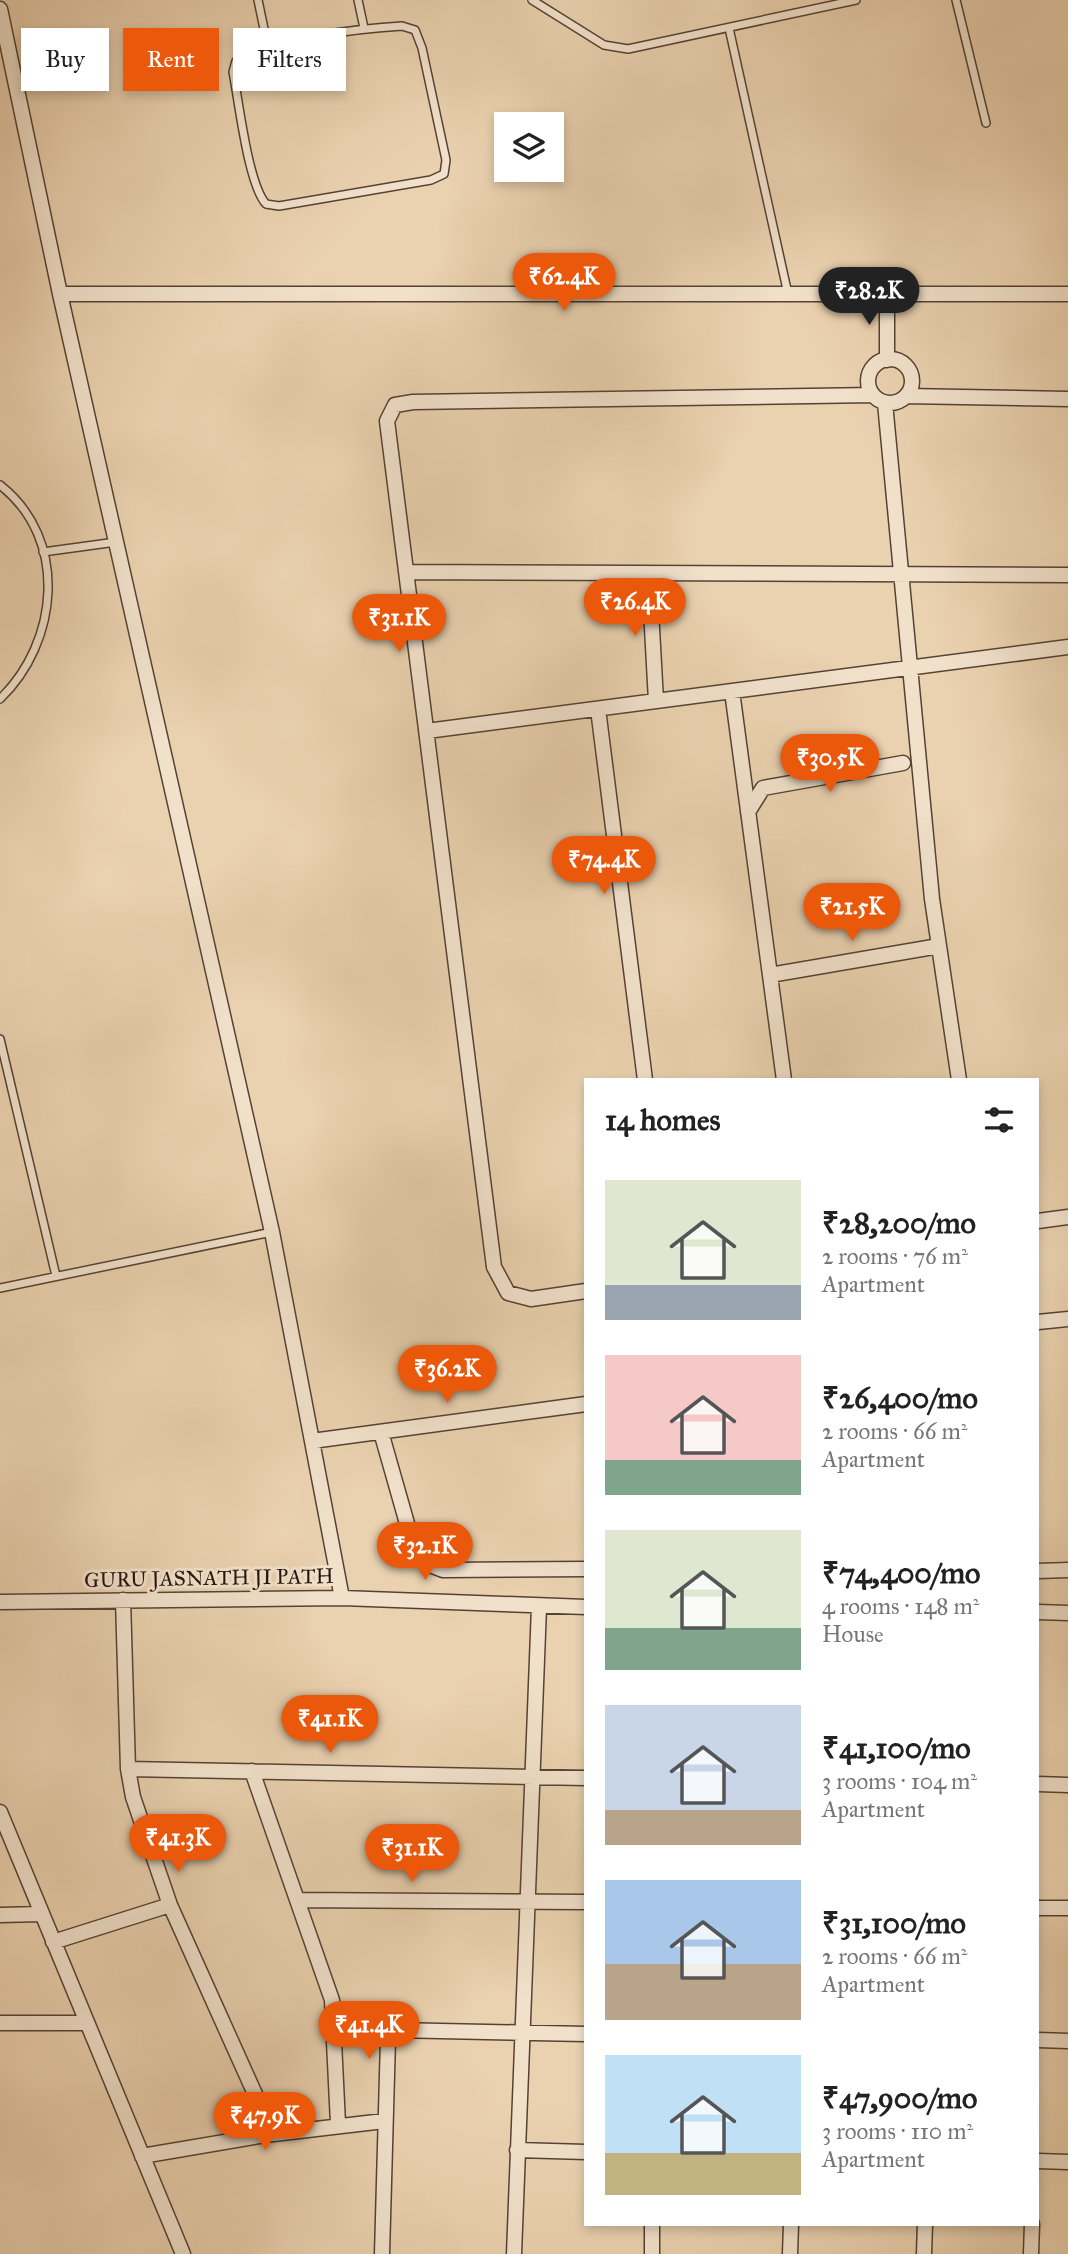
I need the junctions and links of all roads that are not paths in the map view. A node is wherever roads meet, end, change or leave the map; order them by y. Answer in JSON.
{"nodes":[{"id":1,"x":258,"y":0,"type":"edge"},
{"id":2,"x":358,"y":0,"type":"edge"},
{"id":3,"x":532,"y":0,"type":"edge"},
{"id":4,"x":856,"y":0,"type":"edge"},
{"id":5,"x":956,"y":0,"type":"edge"},
{"id":6,"x":0,"y":9,"type":"edge"},
{"id":7,"x":264,"y":28,"type":"edge"},
{"id":8,"x":729,"y":28,"type":"junction"},
{"id":9,"x":364,"y":29,"type":"junction"},
{"id":10,"x":346,"y":33,"type":"edge"},
{"id":11,"x":2,"y":38,"type":"edge"},
{"id":12,"x":237,"y":91,"type":"edge"},
{"id":13,"x":986,"y":123,"type":"dead end"},
{"id":14,"x":60,"y":294,"type":"junction"},
{"id":15,"x":1068,"y":294,"type":"edge"},
{"id":16,"x":788,"y":295,"type":"junction"},
{"id":17,"x":887,"y":295,"type":"junction"},
{"id":18,"x":887,"y":360,"type":"junction"},
{"id":19,"x":906,"y":396,"type":"junction"},
{"id":20,"x":879,"y":399,"type":"junction"},
{"id":21,"x":1068,"y":399,"type":"edge"},
{"id":22,"x":0,"y":485,"type":"edge"},
{"id":23,"x":117,"y":542,"type":"junction"},
{"id":24,"x":43,"y":552,"type":"junction"},
{"id":25,"x":406,"y":572,"type":"junction"},
{"id":26,"x":649,"y":574,"type":"junction"},
{"id":27,"x":1068,"y":575,"type":"edge"},
{"id":28,"x":901,"y":576,"type":"junction"},
{"id":29,"x":1068,"y":647,"type":"edge"},
{"id":30,"x":909,"y":667,"type":"junction"},
{"id":31,"x":732,"y":691,"type":"junction"},
{"id":32,"x":0,"y":699,"type":"edge"},
{"id":33,"x":656,"y":701,"type":"junction"},
{"id":34,"x":598,"y":709,"type":"junction"},
{"id":35,"x":427,"y":731,"type":"junction"},
{"id":36,"x":903,"y":763,"type":"dead end"},
{"id":37,"x":748,"y":812,"type":"junction"},
{"id":38,"x":939,"y":946,"type":"junction"},
{"id":39,"x":770,"y":975,"type":"junction"},
{"id":40,"x":0,"y":1039,"type":"edge"},
{"id":41,"x":645,"y":1078,"type":"edge"},
{"id":42,"x":784,"y":1078,"type":"edge"},
{"id":43,"x":959,"y":1078,"type":"edge"},
{"id":44,"x":1068,"y":1217,"type":"edge"},
{"id":45,"x":1039,"y":1221,"type":"edge"},
{"id":46,"x":272,"y":1232,"type":"junction"},
{"id":47,"x":55,"y":1276,"type":"junction"},
{"id":48,"x":0,"y":1288,"type":"edge"},
{"id":49,"x":584,"y":1290,"type":"edge"},
{"id":50,"x":1068,"y":1319,"type":"edge"},
{"id":51,"x":1039,"y":1322,"type":"edge"},
{"id":52,"x":584,"y":1404,"type":"edge"},
{"id":53,"x":381,"y":1432,"type":"junction"},
{"id":54,"x":312,"y":1441,"type":"junction"},
{"id":55,"x":584,"y":1569,"type":"edge"},
{"id":56,"x":1068,"y":1570,"type":"edge"},
{"id":57,"x":1039,"y":1571,"type":"edge"},
{"id":58,"x":342,"y":1598,"type":"junction"},
{"id":59,"x":123,"y":1600,"type":"junction"},
{"id":60,"x":0,"y":1602,"type":"edge"},
{"id":61,"x":539,"y":1607,"type":"junction"},
{"id":62,"x":584,"y":1607,"type":"edge"},
{"id":63,"x":1039,"y":1612,"type":"edge"},
{"id":64,"x":1068,"y":1613,"type":"edge"},
{"id":65,"x":128,"y":1769,"type":"junction"},
{"id":66,"x":252,"y":1771,"type":"junction"},
{"id":67,"x":532,"y":1776,"type":"junction"},
{"id":68,"x":584,"y":1778,"type":"edge"},
{"id":69,"x":1039,"y":1784,"type":"edge"},
{"id":70,"x":1068,"y":1785,"type":"edge"},
{"id":71,"x":0,"y":1812,"type":"edge"},
{"id":72,"x":297,"y":1900,"type":"junction"},
{"id":73,"x":584,"y":1902,"type":"edge"},
{"id":74,"x":527,"y":1903,"type":"junction"},
{"id":75,"x":170,"y":1905,"type":"junction"},
{"id":76,"x":1039,"y":1908,"type":"edge"},
{"id":77,"x":1068,"y":1908,"type":"edge"},
{"id":78,"x":41,"y":1914,"type":"junction"},
{"id":79,"x":0,"y":1915,"type":"edge"},
{"id":80,"x":53,"y":1941,"type":"junction"},
{"id":81,"x":0,"y":2023,"type":"edge"},
{"id":82,"x":87,"y":2024,"type":"junction"},
{"id":83,"x":524,"y":2034,"type":"junction"},
{"id":84,"x":584,"y":2034,"type":"edge"},
{"id":85,"x":1039,"y":2040,"type":"edge"},
{"id":86,"x":1068,"y":2040,"type":"edge"},
{"id":87,"x":384,"y":2121,"type":"junction"},
{"id":88,"x":338,"y":2124,"type":"junction"},
{"id":89,"x":265,"y":2134,"type":"junction"},
{"id":90,"x":517,"y":2150,"type":"junction"},
{"id":91,"x":584,"y":2152,"type":"edge"},
{"id":92,"x":142,"y":2156,"type":"junction"},
{"id":93,"x":1039,"y":2161,"type":"edge"},
{"id":94,"x":1068,"y":2162,"type":"edge"},
{"id":95,"x":652,"y":2226,"type":"edge"},
{"id":96,"x":791,"y":2226,"type":"edge"},
{"id":97,"x":925,"y":2226,"type":"edge"},
{"id":98,"x":1032,"y":2226,"type":"edge"},
{"id":99,"x":183,"y":2254,"type":"edge"},
{"id":100,"x":382,"y":2254,"type":"edge"},
{"id":101,"x":514,"y":2254,"type":"edge"},
{"id":102,"x":652,"y":2254,"type":"edge"},
{"id":103,"x":790,"y":2254,"type":"edge"},
{"id":104,"x":924,"y":2254,"type":"edge"},
{"id":105,"x":1031,"y":2254,"type":"edge"}],
"edges":[{"from":1,"to":7,"type":"lane"},
{"from":2,"to":9,"type":"lane"},
{"from":3,"to":8,"type":"lane"},
{"from":4,"to":8,"type":"lane"},
{"from":5,"to":13,"type":"lane"},
{"from":6,"to":11,"type":"street"},
{"from":8,"to":16,"type":"lane"},
{"from":9,"to":10,"type":"lane"},
{"from":9,"to":12,"type":"lane"},
{"from":11,"to":14,"type":"street"},
{"from":14,"to":16,"type":"street"},
{"from":14,"to":23,"type":"street"},
{"from":15,"to":17,"type":"street"},
{"from":16,"to":17,"type":"street"},
{"from":17,"to":18,"type":"street"},
{"from":18,"to":19,"type":"street"},
{"from":18,"to":20,"type":"street"},
{"from":19,"to":20,"type":"street"},
{"from":19,"to":21,"type":"street"},
{"from":20,"to":25,"type":"street"},
{"from":20,"to":28,"type":"street"},
{"from":22,"to":24,"type":"lane"},
{"from":23,"to":24,"type":"lane"},
{"from":23,"to":46,"type":"street"},
{"from":24,"to":32,"type":"lane"},
{"from":25,"to":26,"type":"street"},
{"from":25,"to":35,"type":"street"},
{"from":26,"to":28,"type":"street"},
{"from":26,"to":33,"type":"street"},
{"from":27,"to":28,"type":"street"},
{"from":28,"to":30,"type":"street"},
{"from":29,"to":30,"type":"street"},
{"from":30,"to":31,"type":"street"},
{"from":30,"to":38,"type":"street"},
{"from":31,"to":33,"type":"street"},
{"from":31,"to":37,"type":"street"},
{"from":33,"to":34,"type":"street"},
{"from":34,"to":35,"type":"street"},
{"from":34,"to":41,"type":"street"},
{"from":35,"to":49,"type":"street"},
{"from":36,"to":37,"type":"street"},
{"from":37,"to":39,"type":"street"},
{"from":38,"to":39,"type":"street"},
{"from":38,"to":43,"type":"street"},
{"from":39,"to":42,"type":"street"},
{"from":40,"to":47,"type":"lane"},
{"from":44,"to":45,"type":"street"},
{"from":46,"to":47,"type":"lane"},
{"from":46,"to":54,"type":"street"},
{"from":47,"to":48,"type":"lane"},
{"from":50,"to":51,"type":"street"},
{"from":52,"to":53,"type":"street"},
{"from":53,"to":54,"type":"street"},
{"from":53,"to":55,"type":"street"},
{"from":54,"to":58,"type":"street"},
{"from":56,"to":57,"type":"street"},
{"from":58,"to":59,"type":"street","name":"GURU JASNATH JI PATH"},
{"from":58,"to":61,"type":"street","name":"GURU JASNATH JI PATH"},
{"from":59,"to":60,"type":"street","name":"GURU JASNATH JI PATH"},
{"from":59,"to":65,"type":"street"},
{"from":61,"to":62,"type":"street","name":"GURU JASNATH JI PATH"},
{"from":61,"to":67,"type":"street"},
{"from":63,"to":64,"type":"street"},
{"from":65,"to":66,"type":"street"},
{"from":65,"to":75,"type":"street"},
{"from":66,"to":67,"type":"street"},
{"from":66,"to":72,"type":"street"},
{"from":67,"to":68,"type":"street"},
{"from":67,"to":74,"type":"street"},
{"from":69,"to":70,"type":"street"},
{"from":71,"to":78,"type":"street"},
{"from":72,"to":74,"type":"street"},
{"from":72,"to":88,"type":"street"},
{"from":73,"to":74,"type":"street"},
{"from":74,"to":83,"type":"street"},
{"from":75,"to":80,"type":"street"},
{"from":75,"to":89,"type":"street"},
{"from":76,"to":77,"type":"street"},
{"from":78,"to":79,"type":"street"},
{"from":78,"to":80,"type":"street"},
{"from":80,"to":82,"type":"street"},
{"from":81,"to":82,"type":"street"},
{"from":82,"to":92,"type":"street"},
{"from":83,"to":84,"type":"street"},
{"from":83,"to":87,"type":"street"},
{"from":83,"to":90,"type":"street"},
{"from":85,"to":86,"type":"street"},
{"from":87,"to":88,"type":"street"},
{"from":87,"to":100,"type":"street"},
{"from":88,"to":89,"type":"street"},
{"from":89,"to":92,"type":"street"},
{"from":90,"to":91,"type":"street"},
{"from":90,"to":101,"type":"street"},
{"from":92,"to":99,"type":"street"},
{"from":93,"to":94,"type":"street"},
{"from":95,"to":102,"type":"street"},
{"from":96,"to":103,"type":"street"},
{"from":97,"to":104,"type":"street"},
{"from":98,"to":105,"type":"street"}]}
